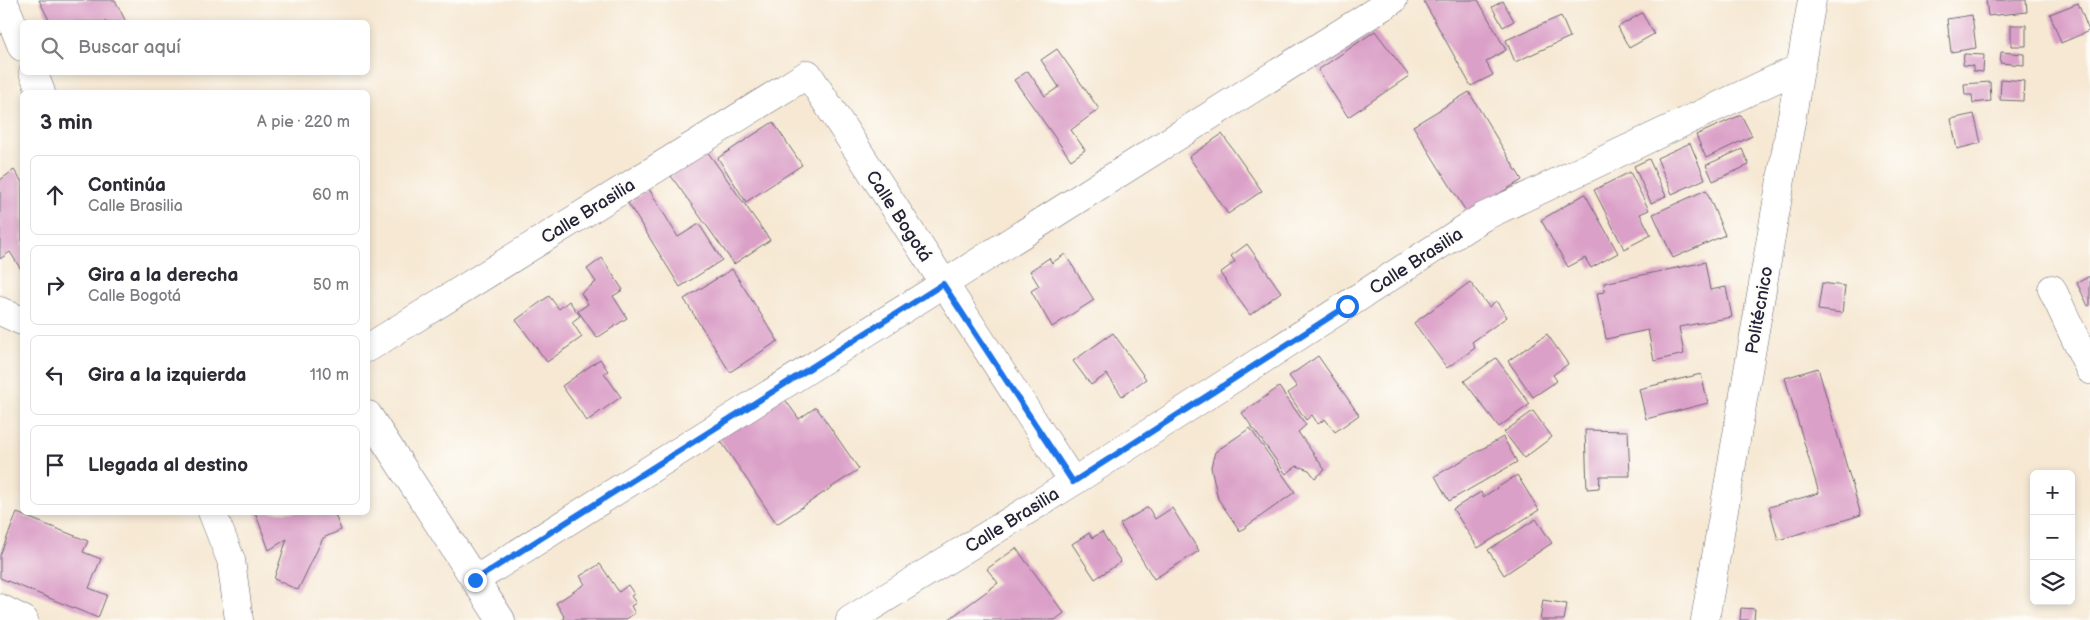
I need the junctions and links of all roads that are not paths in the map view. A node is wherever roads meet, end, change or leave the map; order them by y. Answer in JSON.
{"nodes":[{"id":1,"x":1393,"y":0,"type":"edge"},
{"id":2,"x":1812,"y":0,"type":"edge"},
{"id":3,"x":1801,"y":67,"type":"junction"},
{"id":4,"x":808,"y":74,"type":"joint"},
{"id":5,"x":34,"y":75,"type":"edge"},
{"id":6,"x":40,"y":90,"type":"edge"},
{"id":7,"x":943,"y":284,"type":"junction"},
{"id":8,"x":2052,"y":289,"type":"dead end"},
{"id":9,"x":0,"y":311,"type":"edge"},
{"id":10,"x":20,"y":320,"type":"edge"},
{"id":11,"x":370,"y":347,"type":"edge"},
{"id":12,"x":2090,"y":370,"type":"edge"},
{"id":13,"x":370,"y":418,"type":"edge"},
{"id":14,"x":1073,"y":482,"type":"junction"},
{"id":15,"x":213,"y":515,"type":"edge"},
{"id":16,"x":475,"y":580,"type":"junction"},
{"id":17,"x":0,"y":608,"type":"edge"},
{"id":18,"x":24,"y":620,"type":"edge"},
{"id":19,"x":239,"y":620,"type":"edge"},
{"id":20,"x":501,"y":620,"type":"edge"},
{"id":21,"x":850,"y":620,"type":"edge"},
{"id":22,"x":1706,"y":620,"type":"edge"}],
"edges":[{"from":1,"to":7,"type":"street"},
{"from":2,"to":3,"type":"street","name":"Politécnico"},
{"from":3,"to":14,"type":"street","name":"Calle Brasilia"},
{"from":3,"to":22,"type":"street","name":"Politécnico"},
{"from":4,"to":7,"type":"street","name":"Calle Bogotá"},
{"from":4,"to":11,"type":"street","name":"Calle Brasilia"},
{"from":5,"to":6,"type":"street"},
{"from":7,"to":14,"type":"street","name":"Calle Bogotá"},
{"from":7,"to":16,"type":"street"},
{"from":8,"to":12,"type":"street"},
{"from":9,"to":10,"type":"street"},
{"from":13,"to":16,"type":"street"},
{"from":14,"to":21,"type":"street","name":"Calle Brasilia"},
{"from":15,"to":19,"type":"street"},
{"from":16,"to":20,"type":"street"},
{"from":17,"to":18,"type":"street"}]}
